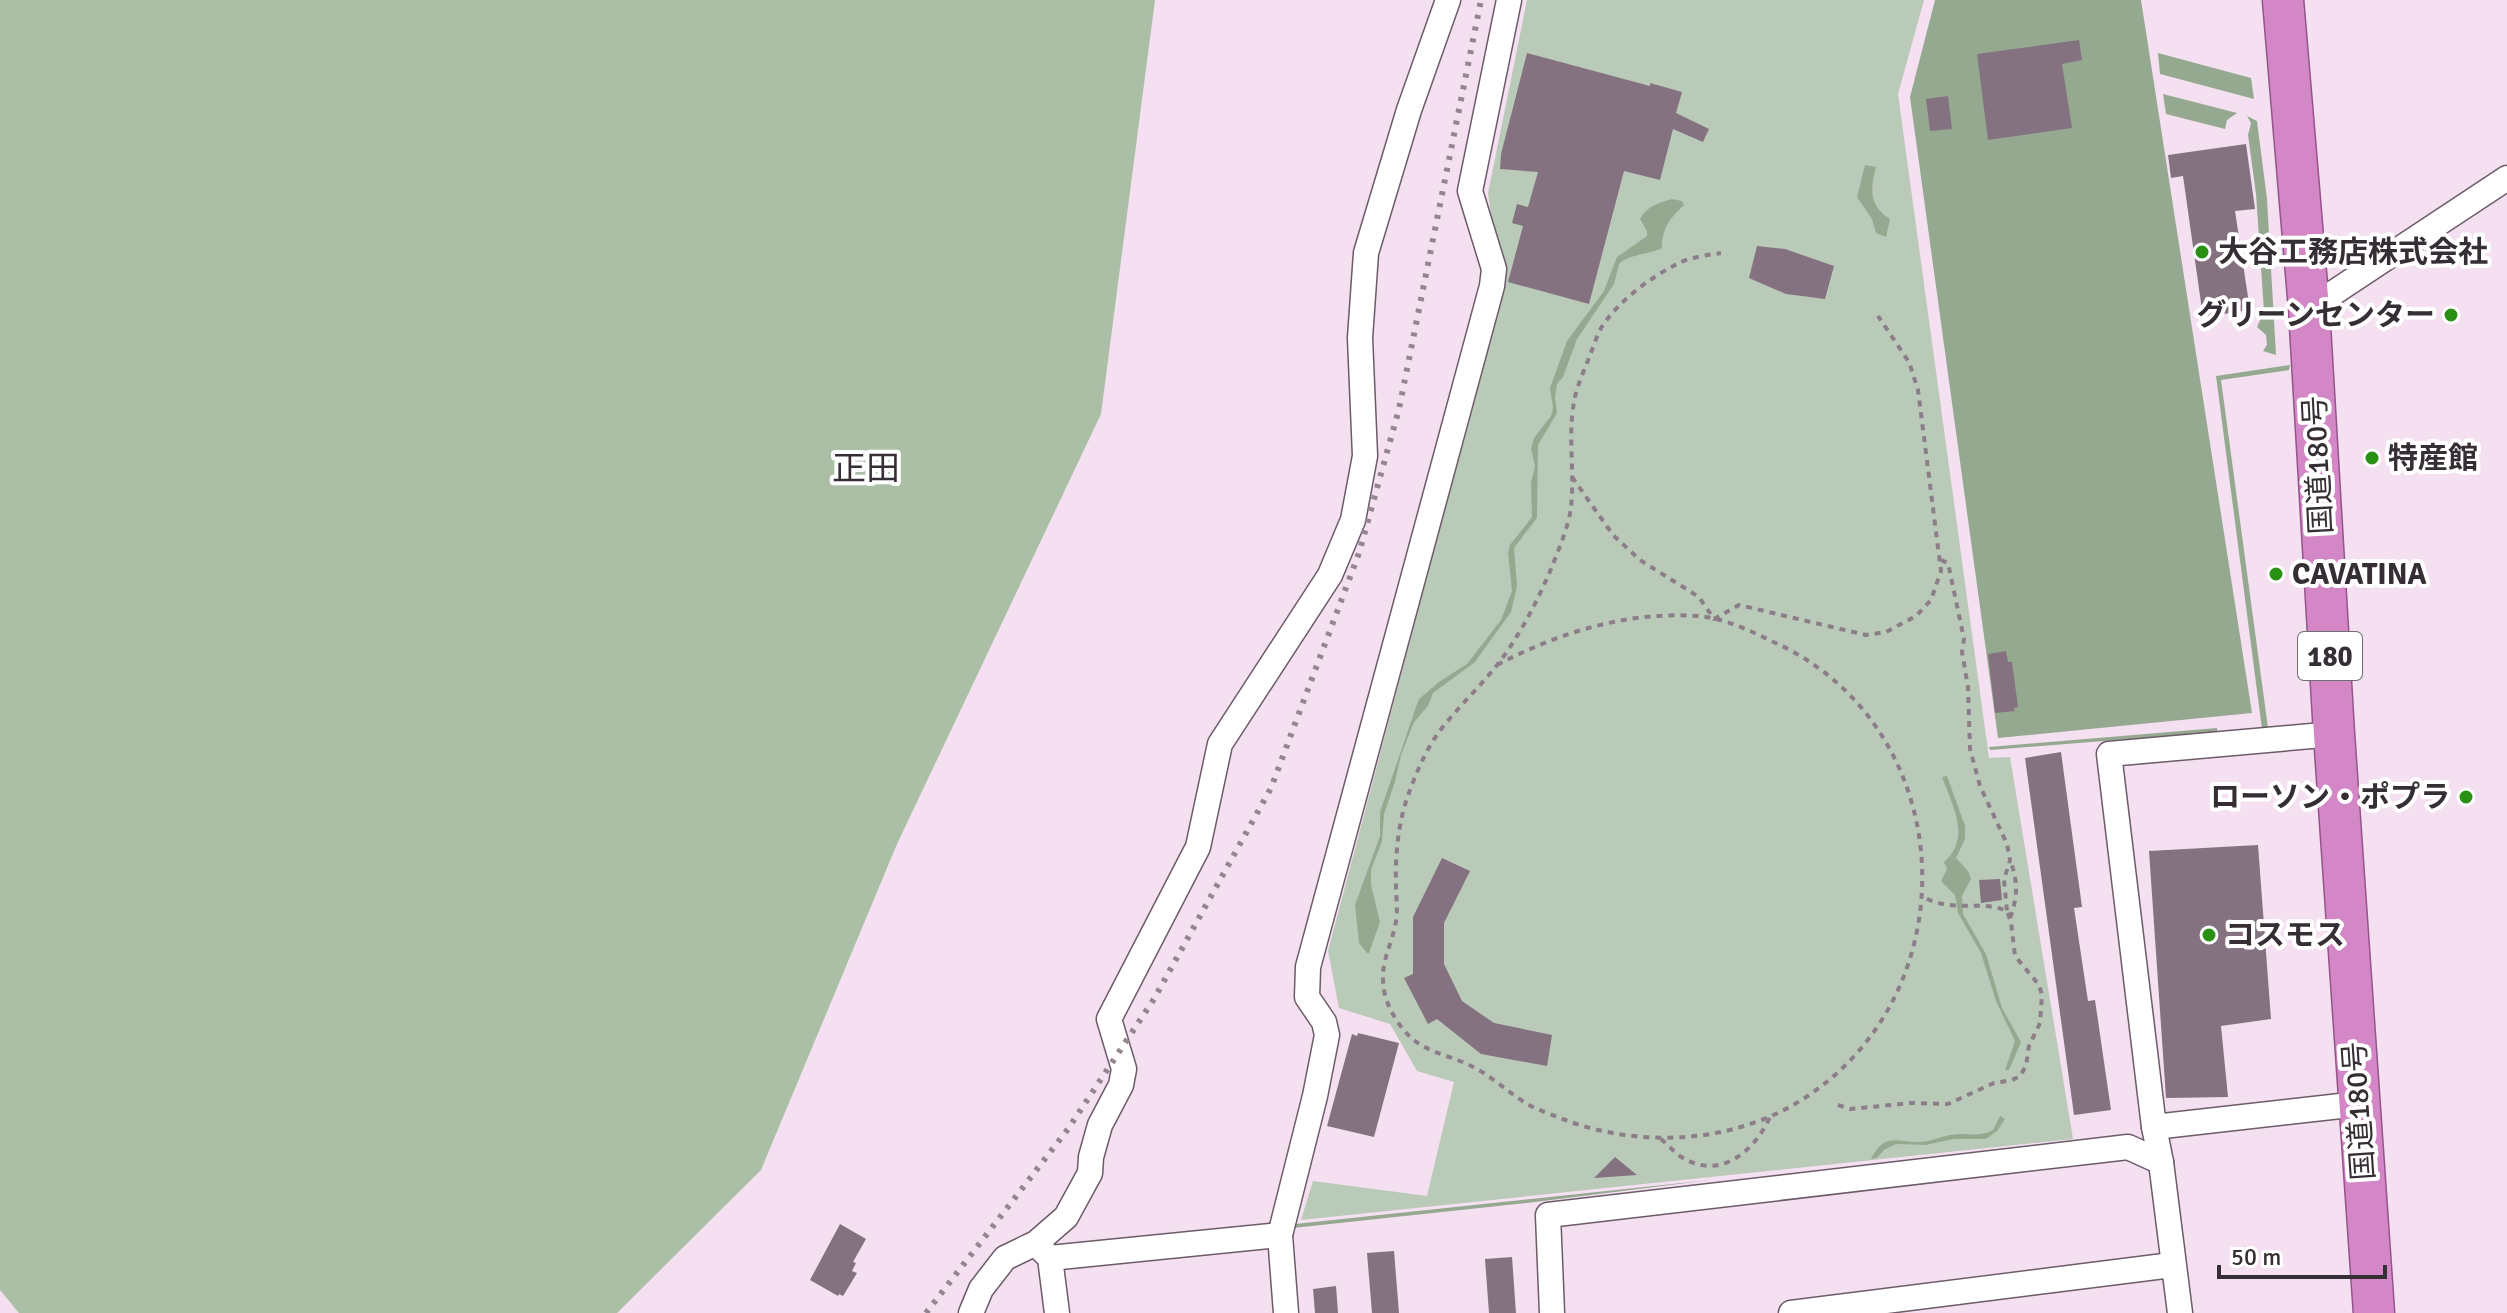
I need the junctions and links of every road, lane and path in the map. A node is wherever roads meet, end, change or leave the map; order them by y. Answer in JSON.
{"nodes":[{"id":1,"x":1448,"y":0,"type":"edge"},
{"id":2,"x":1509,"y":0,"type":"edge"},
{"id":3,"x":2283,"y":0,"type":"edge"},
{"id":4,"x":2507,"y":178,"type":"edge"},
{"id":5,"x":1721,"y":253,"type":"dead end"},
{"id":6,"x":2309,"y":309,"type":"junction"},
{"id":7,"x":1878,"y":316,"type":"dead end"},
{"id":8,"x":1571,"y":476,"type":"junction"},
{"id":9,"x":1940,"y":559,"type":"junction"},
{"id":10,"x":1714,"y":619,"type":"junction"},
{"id":11,"x":1497,"y":665,"type":"junction"},
{"id":12,"x":2334,"y":734,"type":"junction"},
{"id":13,"x":2010,"y":860,"type":"junction"},
{"id":14,"x":1922,"y":896,"type":"junction"},
{"id":15,"x":2007,"y":911,"type":"junction"},
{"id":16,"x":2010,"y":918,"type":"junction"},
{"id":17,"x":2358,"y":1104,"type":"junction"},
{"id":18,"x":1838,"y":1105,"type":"dead end"},
{"id":19,"x":1770,"y":1117,"type":"junction"},
{"id":20,"x":2154,"y":1127,"type":"junction"},
{"id":21,"x":1661,"y":1139,"type":"junction"},
{"id":22,"x":2161,"y":1162,"type":"junction"},
{"id":23,"x":1280,"y":1235,"type":"junction"},
{"id":24,"x":1043,"y":1251,"type":"junction"},
{"id":25,"x":2172,"y":1265,"type":"junction"},
{"id":26,"x":971,"y":1313,"type":"edge"},
{"id":27,"x":1057,"y":1313,"type":"edge"},
{"id":28,"x":1286,"y":1313,"type":"edge"},
{"id":29,"x":1552,"y":1313,"type":"edge"},
{"id":30,"x":1791,"y":1313,"type":"edge"},
{"id":31,"x":2180,"y":1313,"type":"edge"},
{"id":32,"x":2374,"y":1313,"type":"edge"}],
"edges":[{"from":1,"to":24,"type":"street"},
{"from":2,"to":23,"type":"street"},
{"from":3,"to":6,"type":"highway","name":"国道180号","number":"180"},
{"from":4,"to":6,"type":"street"},
{"from":5,"to":8,"type":"path"},
{"from":6,"to":12,"type":"highway","name":"国道180号","number":"180"},
{"from":7,"to":9,"type":"path"},
{"from":8,"to":10,"type":"path"},
{"from":8,"to":11,"type":"path"},
{"from":9,"to":10,"type":"path"},
{"from":9,"to":13,"type":"path"},
{"from":10,"to":11,"type":"path"},
{"from":10,"to":14,"type":"path"},
{"from":11,"to":21,"type":"path"},
{"from":12,"to":17,"type":"highway","name":"国道180号","number":"180"},
{"from":12,"to":20,"type":"street"},
{"from":13,"to":15,"type":"path"},
{"from":13,"to":16,"type":"path"},
{"from":14,"to":15,"type":"path"},
{"from":14,"to":19,"type":"path"},
{"from":15,"to":16,"type":"path"},
{"from":16,"to":18,"type":"path"},
{"from":17,"to":20,"type":"street"},
{"from":17,"to":32,"type":"highway","name":"国道180号","number":"180"},
{"from":19,"to":21,"type":"path"},
{"from":19,"to":21,"type":"path"},
{"from":20,"to":22,"type":"street"},
{"from":22,"to":25,"type":"street"},
{"from":22,"to":29,"type":"street"},
{"from":23,"to":24,"type":"street"},
{"from":23,"to":28,"type":"street"},
{"from":24,"to":26,"type":"street"},
{"from":24,"to":27,"type":"street"},
{"from":25,"to":30,"type":"street"},
{"from":25,"to":31,"type":"street"}]}
